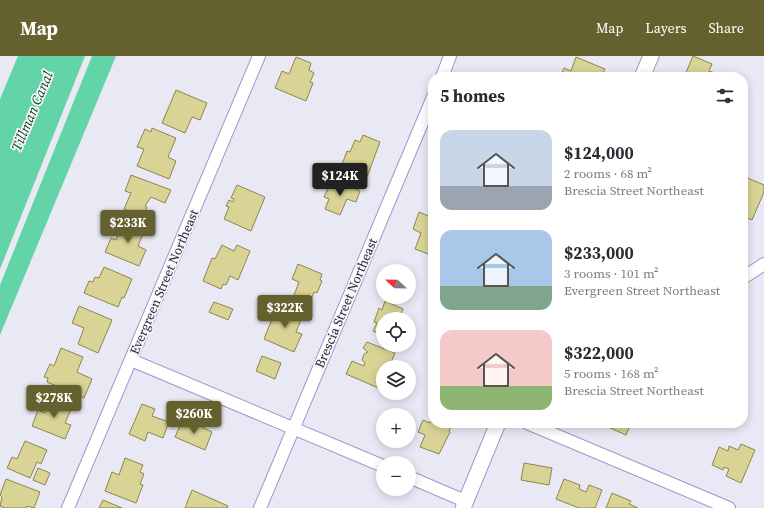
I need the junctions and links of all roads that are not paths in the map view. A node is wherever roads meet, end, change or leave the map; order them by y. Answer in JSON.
{"nodes":[{"id":1,"x":259,"y":56,"type":"edge"},
{"id":2,"x":450,"y":56,"type":"edge"},
{"id":3,"x":651,"y":56,"type":"edge"},
{"id":4,"x":444,"y":72,"type":"edge"},
{"id":5,"x":644,"y":72,"type":"edge"},
{"id":6,"x":428,"y":109,"type":"edge"},
{"id":7,"x":764,"y":264,"type":"edge"},
{"id":8,"x":748,"y":275,"type":"edge"},
{"id":9,"x":131,"y":360,"type":"junction"},
{"id":10,"x":294,"y":428,"type":"junction"},
{"id":11,"x":496,"y":428,"type":"edge"},
{"id":12,"x":539,"y":428,"type":"edge"},
{"id":13,"x":376,"y":463,"type":"edge"},
{"id":14,"x":416,"y":481,"type":"edge"},
{"id":15,"x":464,"y":505,"type":"edge"},
{"id":16,"x":68,"y":508,"type":"edge"},
{"id":17,"x":260,"y":508,"type":"edge"},
{"id":18,"x":728,"y":508,"type":"edge"}],
"edges":[{"from":1,"to":9,"type":"street","name":"Evergreen Street Northeast"},
{"from":2,"to":4,"type":"street"},
{"from":3,"to":5,"type":"street"},
{"from":6,"to":10,"type":"street","name":"Brescia Street Northeast"},
{"from":7,"to":8,"type":"street"},
{"from":9,"to":10,"type":"street"},
{"from":9,"to":16,"type":"street","name":"Evergreen Street Northeast"},
{"from":10,"to":13,"type":"street"},
{"from":10,"to":17,"type":"street","name":"Brescia Street Northeast"},
{"from":11,"to":15,"type":"street"},
{"from":12,"to":18,"type":"street"},
{"from":14,"to":15,"type":"street"}]}
